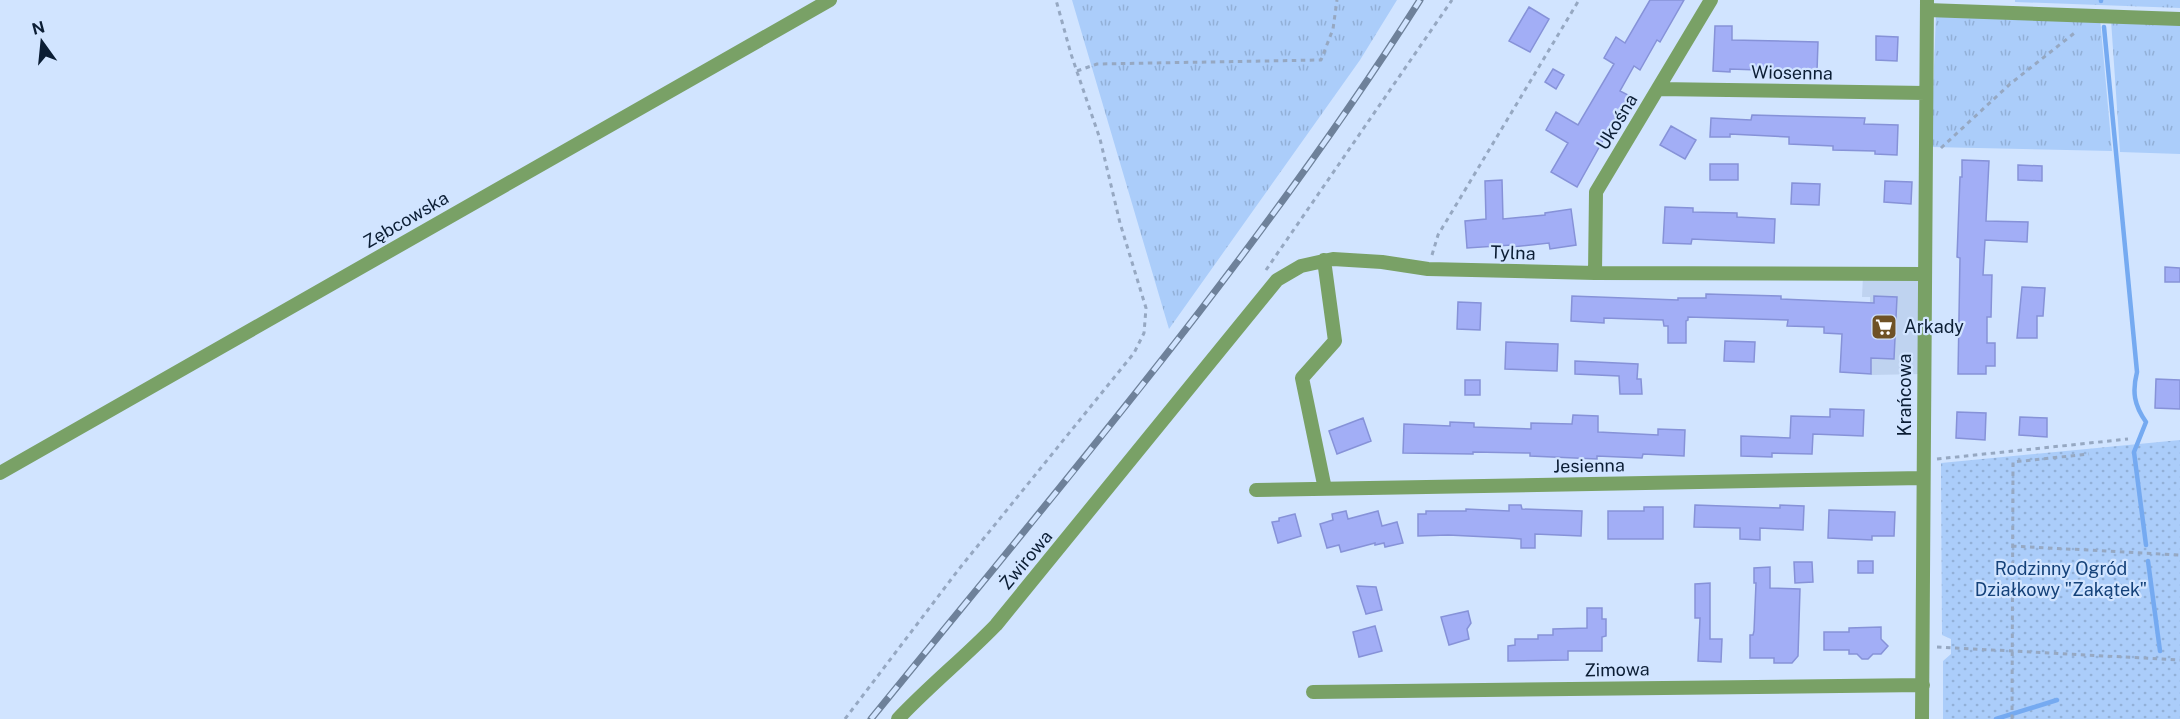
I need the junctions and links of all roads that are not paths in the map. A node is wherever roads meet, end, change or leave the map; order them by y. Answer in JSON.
{"nodes":[{"id":1,"x":830,"y":0,"type":"edge"},
{"id":2,"x":1711,"y":0,"type":"edge"},
{"id":3,"x":1927,"y":5,"type":"edge"},
{"id":4,"x":2180,"y":19,"type":"edge"},
{"id":5,"x":1658,"y":89,"type":"junction"},
{"id":6,"x":1925,"y":93,"type":"junction"},
{"id":7,"x":1324,"y":260,"type":"junction"},
{"id":8,"x":1595,"y":273,"type":"junction"},
{"id":9,"x":1924,"y":274,"type":"junction"},
{"id":10,"x":1169,"y":412,"type":"joint"},
{"id":11,"x":0,"y":473,"type":"edge"},
{"id":12,"x":1923,"y":478,"type":"junction"},
{"id":13,"x":1325,"y":489,"type":"junction"},
{"id":14,"x":1256,"y":490,"type":"dead end"},
{"id":15,"x":1923,"y":685,"type":"junction"},
{"id":16,"x":1313,"y":692,"type":"dead end"},
{"id":17,"x":898,"y":719,"type":"edge"},
{"id":18,"x":1922,"y":719,"type":"edge"}],
"edges":[{"from":1,"to":11,"type":"street","name":"Zębcowska"},
{"from":2,"to":5,"type":"street","name":"Ukośna"},
{"from":3,"to":4,"type":"street"},
{"from":3,"to":6,"type":"street","name":"Krańcowa"},
{"from":5,"to":6,"type":"street","name":"Wiosenna"},
{"from":5,"to":8,"type":"street","name":"Ukośna"},
{"from":6,"to":9,"type":"street","name":"Krańcowa"},
{"from":7,"to":8,"type":"street","name":"Tylna"},
{"from":7,"to":10,"type":"street","name":"Tylna"},
{"from":7,"to":13,"type":"street"},
{"from":8,"to":9,"type":"street","name":"Tylna"},
{"from":9,"to":12,"type":"street","name":"Krańcowa"},
{"from":10,"to":17,"type":"street","name":"Żwirowa"},
{"from":12,"to":13,"type":"street","name":"Jesienna"},
{"from":12,"to":15,"type":"street","name":"Krańcowa"},
{"from":13,"to":14,"type":"street","name":"Jesienna"},
{"from":15,"to":16,"type":"street","name":"Zimowa"},
{"from":15,"to":18,"type":"street","name":"Krańcowa"}]}
